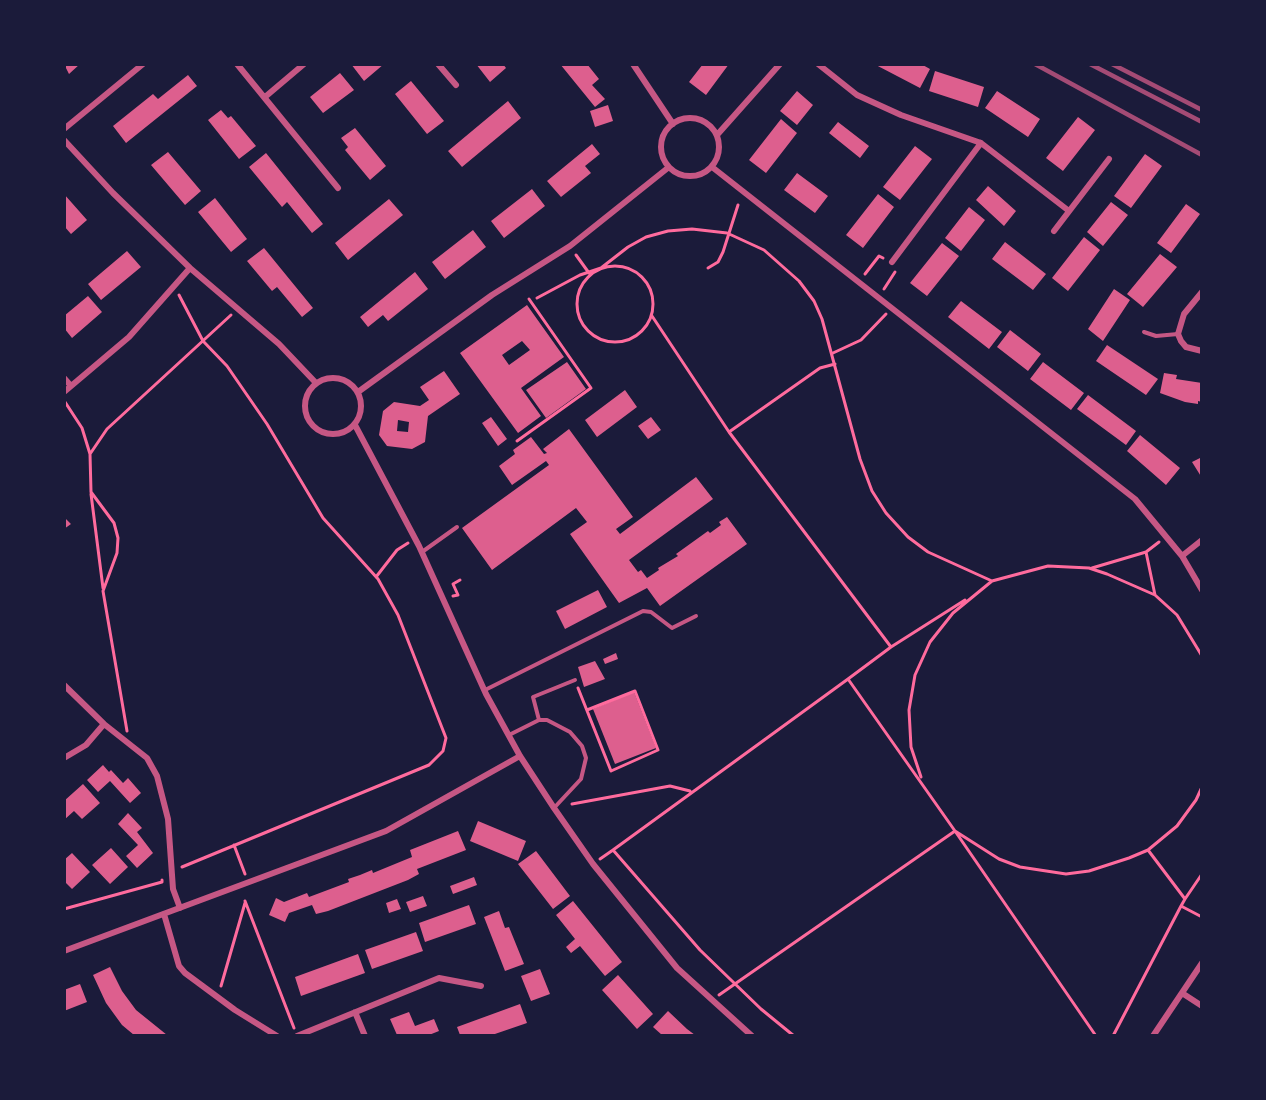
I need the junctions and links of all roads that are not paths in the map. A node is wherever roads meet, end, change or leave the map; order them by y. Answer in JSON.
{"nodes":[{"id":1,"x":143,"y":64,"type":"edge"},
{"id":2,"x":237,"y":64,"type":"edge"},
{"id":3,"x":304,"y":64,"type":"edge"},
{"id":4,"x":438,"y":64,"type":"edge"},
{"id":5,"x":633,"y":64,"type":"edge"},
{"id":6,"x":780,"y":64,"type":"edge"},
{"id":7,"x":818,"y":64,"type":"edge"},
{"id":8,"x":456,"y":85,"type":"dead end"},
{"id":9,"x":265,"y":97,"type":"junction"},
{"id":10,"x":673,"y":124,"type":"junction"},
{"id":11,"x":64,"y":129,"type":"edge"},
{"id":12,"x":717,"y":135,"type":"junction"},
{"id":13,"x":64,"y":140,"type":"edge"},
{"id":14,"x":981,"y":143,"type":"junction"},
{"id":15,"x":1109,"y":159,"type":"dead end"},
{"id":16,"x":669,"y":167,"type":"junction"},
{"id":17,"x":711,"y":167,"type":"junction"},
{"id":18,"x":338,"y":188,"type":"dead end"},
{"id":19,"x":1069,"y":211,"type":"junction"},
{"id":20,"x":1054,"y":231,"type":"dead end"},
{"id":21,"x":892,"y":262,"type":"road end"},
{"id":22,"x":190,"y":268,"type":"junction"},
{"id":23,"x":1202,"y":292,"type":"edge"},
{"id":24,"x":1144,"y":332,"type":"dead end"},
{"id":25,"x":1178,"y":334,"type":"junction"},
{"id":26,"x":1202,"y":351,"type":"edge"},
{"id":27,"x":64,"y":378,"type":"edge"},
{"id":28,"x":316,"y":383,"type":"junction"},
{"id":29,"x":71,"y":386,"type":"junction"},
{"id":30,"x":64,"y":392,"type":"edge"},
{"id":31,"x":358,"y":392,"type":"junction"},
{"id":32,"x":355,"y":425,"type":"junction"},
{"id":33,"x":457,"y":527,"type":"dead end"},
{"id":34,"x":1202,"y":540,"type":"edge"},
{"id":35,"x":422,"y":552,"type":"junction"},
{"id":36,"x":1182,"y":555,"type":"junction"},
{"id":37,"x":1202,"y":590,"type":"edge"},
{"id":38,"x":696,"y":616,"type":"dead end"},
{"id":39,"x":575,"y":680,"type":"road end"},
{"id":40,"x":64,"y":685,"type":"edge"},
{"id":41,"x":485,"y":690,"type":"junction"},
{"id":42,"x":539,"y":720,"type":"junction"},
{"id":43,"x":104,"y":724,"type":"junction"},
{"id":44,"x":509,"y":735,"type":"junction"},
{"id":45,"x":520,"y":756,"type":"junction"},
{"id":46,"x":64,"y":758,"type":"edge"},
{"id":47,"x":554,"y":808,"type":"junction"},
{"id":48,"x":180,"y":908,"type":"junction"},
{"id":49,"x":164,"y":914,"type":"junction"},
{"id":50,"x":64,"y":951,"type":"edge"},
{"id":51,"x":1202,"y":963,"type":"edge"},
{"id":52,"x":481,"y":986,"type":"dead end"},
{"id":53,"x":1182,"y":993,"type":"junction"},
{"id":54,"x":1202,"y":1006,"type":"edge"},
{"id":55,"x":355,"y":1012,"type":"junction"},
{"id":56,"x":277,"y":1035,"type":"edge"},
{"id":57,"x":297,"y":1035,"type":"edge"},
{"id":58,"x":365,"y":1035,"type":"edge"},
{"id":59,"x":752,"y":1035,"type":"edge"},
{"id":60,"x":1153,"y":1035,"type":"edge"}],
"edges":[{"from":1,"to":11,"type":"street"},
{"from":2,"to":9,"type":"street"},
{"from":3,"to":9,"type":"street"},
{"from":4,"to":8,"type":"street"},
{"from":5,"to":10,"type":"street"},
{"from":6,"to":12,"type":"street"},
{"from":7,"to":14,"type":"street"},
{"from":9,"to":18,"type":"street"},
{"from":10,"to":12,"type":"street"},
{"from":10,"to":16,"type":"street"},
{"from":12,"to":17,"type":"street"},
{"from":13,"to":22,"type":"street"},
{"from":14,"to":19,"type":"street"},
{"from":14,"to":21,"type":"street"},
{"from":15,"to":19,"type":"street"},
{"from":16,"to":17,"type":"street"},
{"from":16,"to":31,"type":"street"},
{"from":17,"to":36,"type":"street"},
{"from":19,"to":20,"type":"street"},
{"from":22,"to":28,"type":"street"},
{"from":22,"to":29,"type":"street"},
{"from":23,"to":25,"type":"street"},
{"from":24,"to":25,"type":"lane"},
{"from":25,"to":26,"type":"street"},
{"from":27,"to":29,"type":"street"},
{"from":28,"to":31,"type":"street"},
{"from":28,"to":32,"type":"street"},
{"from":29,"to":30,"type":"street"},
{"from":31,"to":32,"type":"street"},
{"from":32,"to":35,"type":"street"},
{"from":33,"to":35,"type":"lane"},
{"from":34,"to":36,"type":"street"},
{"from":35,"to":41,"type":"street"},
{"from":36,"to":37,"type":"street"},
{"from":38,"to":41,"type":"lane"},
{"from":39,"to":42,"type":"lane"},
{"from":40,"to":43,"type":"street"},
{"from":41,"to":44,"type":"street"},
{"from":42,"to":44,"type":"lane"},
{"from":42,"to":47,"type":"lane"},
{"from":43,"to":46,"type":"street"},
{"from":43,"to":48,"type":"street"},
{"from":44,"to":45,"type":"street"},
{"from":45,"to":47,"type":"street"},
{"from":45,"to":48,"type":"street"},
{"from":47,"to":59,"type":"street"},
{"from":48,"to":49,"type":"street"},
{"from":49,"to":50,"type":"street"},
{"from":49,"to":56,"type":"street"},
{"from":51,"to":53,"type":"street"},
{"from":52,"to":55,"type":"street"},
{"from":53,"to":54,"type":"street"},
{"from":53,"to":60,"type":"street"},
{"from":55,"to":57,"type":"street"},
{"from":55,"to":58,"type":"street"}]}
